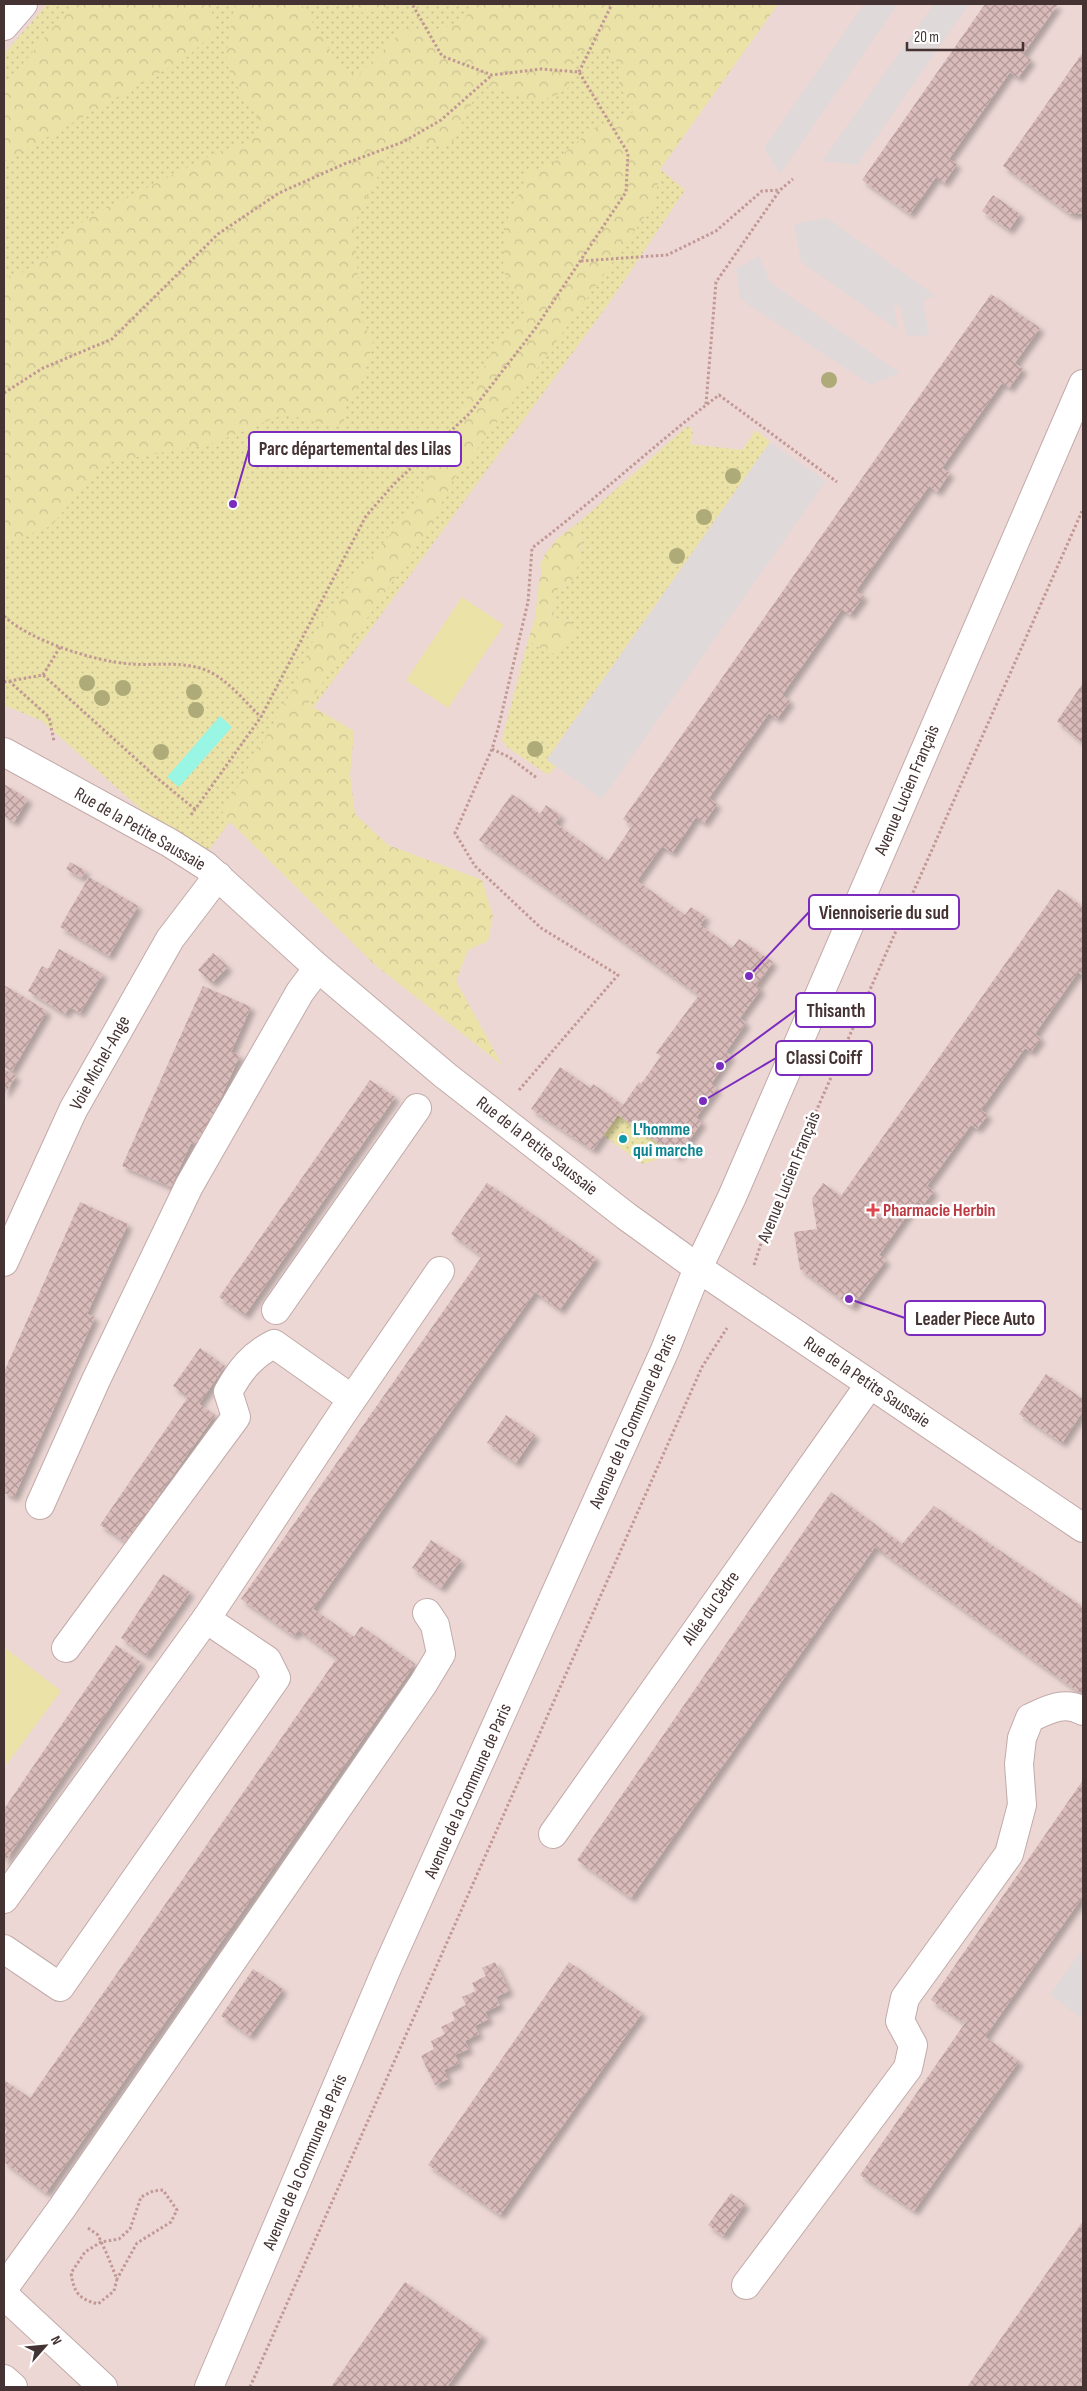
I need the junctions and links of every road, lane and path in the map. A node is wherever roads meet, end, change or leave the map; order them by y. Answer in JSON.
{"nodes":[{"id":1,"x":23,"y":4,"type":"edge"},
{"id":2,"x":412,"y":4,"type":"edge"},
{"id":3,"x":612,"y":4,"type":"edge"},
{"id":4,"x":4,"y":26,"type":"edge"},
{"id":5,"x":579,"y":72,"type":"junction"},
{"id":6,"x":492,"y":75,"type":"junction"},
{"id":7,"x":793,"y":179,"type":"dead end"},
{"id":8,"x":780,"y":190,"type":"junction"},
{"id":9,"x":580,"y":261,"type":"junction"},
{"id":10,"x":1083,"y":384,"type":"edge"},
{"id":11,"x":4,"y":393,"type":"edge"},
{"id":12,"x":706,"y":404,"type":"junction"},
{"id":13,"x":1077,"y":420,"type":"edge"},
{"id":14,"x":837,"y":482,"type":"dead end"},
{"id":15,"x":1083,"y":509,"type":"edge"},
{"id":16,"x":4,"y":616,"type":"edge"},
{"id":17,"x":60,"y":647,"type":"junction"},
{"id":18,"x":43,"y":675,"type":"junction"},
{"id":19,"x":4,"y":682,"type":"edge"},
{"id":20,"x":9,"y":682,"type":"junction"},
{"id":21,"x":261,"y":717,"type":"junction"},
{"id":22,"x":55,"y":744,"type":"dead end"},
{"id":23,"x":492,"y":749,"type":"junction"},
{"id":24,"x":4,"y":752,"type":"edge"},
{"id":25,"x":537,"y":778,"type":"dead end"},
{"id":26,"x":196,"y":810,"type":"junction"},
{"id":27,"x":186,"y":820,"type":"dead end"},
{"id":28,"x":218,"y":876,"type":"junction"},
{"id":29,"x":318,"y":968,"type":"junction"},
{"id":30,"x":513,"y":1097,"type":"dead end"},
{"id":31,"x":417,"y":1108,"type":"dead end"},
{"id":32,"x":732,"y":1197,"type":"joint"},
{"id":33,"x":4,"y":1262,"type":"edge"},
{"id":34,"x":698,"y":1268,"type":"junction"},
{"id":35,"x":440,"y":1271,"type":"dead end"},
{"id":36,"x":743,"y":1298,"type":"junction"},
{"id":37,"x":276,"y":1310,"type":"dead end"},
{"id":38,"x":870,"y":1384,"type":"junction"},
{"id":39,"x":352,"y":1398,"type":"junction"},
{"id":40,"x":40,"y":1505,"type":"dead end"},
{"id":41,"x":1083,"y":1528,"type":"edge"},
{"id":42,"x":427,"y":1613,"type":"dead end"},
{"id":43,"x":206,"y":1619,"type":"junction"},
{"id":44,"x":66,"y":1648,"type":"dead end"},
{"id":45,"x":1083,"y":1712,"type":"edge"},
{"id":46,"x":553,"y":1834,"type":"dead end"},
{"id":47,"x":4,"y":1898,"type":"edge"},
{"id":48,"x":4,"y":1949,"type":"edge"},
{"id":49,"x":101,"y":2242,"type":"junction"},
{"id":50,"x":117,"y":2278,"type":"junction"},
{"id":51,"x":746,"y":2285,"type":"dead end"},
{"id":52,"x":4,"y":2288,"type":"edge"},
{"id":53,"x":4,"y":2295,"type":"edge"},
{"id":54,"x":4,"y":2379,"type":"edge"},
{"id":55,"x":13,"y":2387,"type":"edge"},
{"id":56,"x":103,"y":2387,"type":"edge"},
{"id":57,"x":209,"y":2387,"type":"edge"},
{"id":58,"x":250,"y":2387,"type":"edge"}],
"edges":[{"from":1,"to":4,"type":"street"},
{"from":2,"to":6,"type":"path"},
{"from":3,"to":5,"type":"path"},
{"from":5,"to":6,"type":"path"},
{"from":5,"to":9,"type":"path"},
{"from":6,"to":11,"type":"path"},
{"from":7,"to":8,"type":"path"},
{"from":8,"to":9,"type":"path"},
{"from":8,"to":12,"type":"path"},
{"from":9,"to":21,"type":"path"},
{"from":10,"to":13,"type":"street","name":"Avenue Lucien Français"},
{"from":12,"to":14,"type":"path"},
{"from":12,"to":23,"type":"path"},
{"from":13,"to":32,"type":"street","name":"Avenue Lucien Français"},
{"from":15,"to":36,"type":"path","name":"Avenue Lucien Français"},
{"from":16,"to":17,"type":"path"},
{"from":17,"to":18,"type":"path"},
{"from":17,"to":21,"type":"path"},
{"from":18,"to":20,"type":"path"},
{"from":18,"to":26,"type":"path"},
{"from":19,"to":20,"type":"path"},
{"from":20,"to":22,"type":"path"},
{"from":21,"to":26,"type":"path"},
{"from":23,"to":25,"type":"path"},
{"from":23,"to":30,"type":"path"},
{"from":24,"to":28,"type":"street","name":"Rue de la Petite Saussaie"},
{"from":26,"to":27,"type":"path"},
{"from":28,"to":29,"type":"street","name":"Rue de la Petite Saussaie"},
{"from":28,"to":33,"type":"street","name":"Voie Michel-Ange"},
{"from":29,"to":34,"type":"street","name":"Rue de la Petite Saussaie"},
{"from":29,"to":40,"type":"street"},
{"from":31,"to":37,"type":"street"},
{"from":32,"to":34,"type":"street","name":"Avenue de la Commune de Paris"},
{"from":34,"to":36,"type":"street","name":"Rue de la Petite Saussaie"},
{"from":34,"to":57,"type":"street","name":"Avenue de la Commune de Paris"},
{"from":35,"to":39,"type":"street"},
{"from":36,"to":38,"type":"street","name":"Rue de la Petite Saussaie"},
{"from":36,"to":58,"type":"path"},
{"from":38,"to":41,"type":"street","name":"Rue de la Petite Saussaie"},
{"from":38,"to":46,"type":"street","name":"Allée du Cèdre"},
{"from":39,"to":43,"type":"street"},
{"from":39,"to":44,"type":"street"},
{"from":42,"to":52,"type":"street"},
{"from":43,"to":47,"type":"street"},
{"from":43,"to":48,"type":"street"},
{"from":45,"to":51,"type":"street"},
{"from":49,"to":50,"type":"path"},
{"from":49,"to":50,"type":"path"},
{"from":49,"to":50,"type":"path"},
{"from":53,"to":56,"type":"street"},
{"from":54,"to":55,"type":"street"}]}
